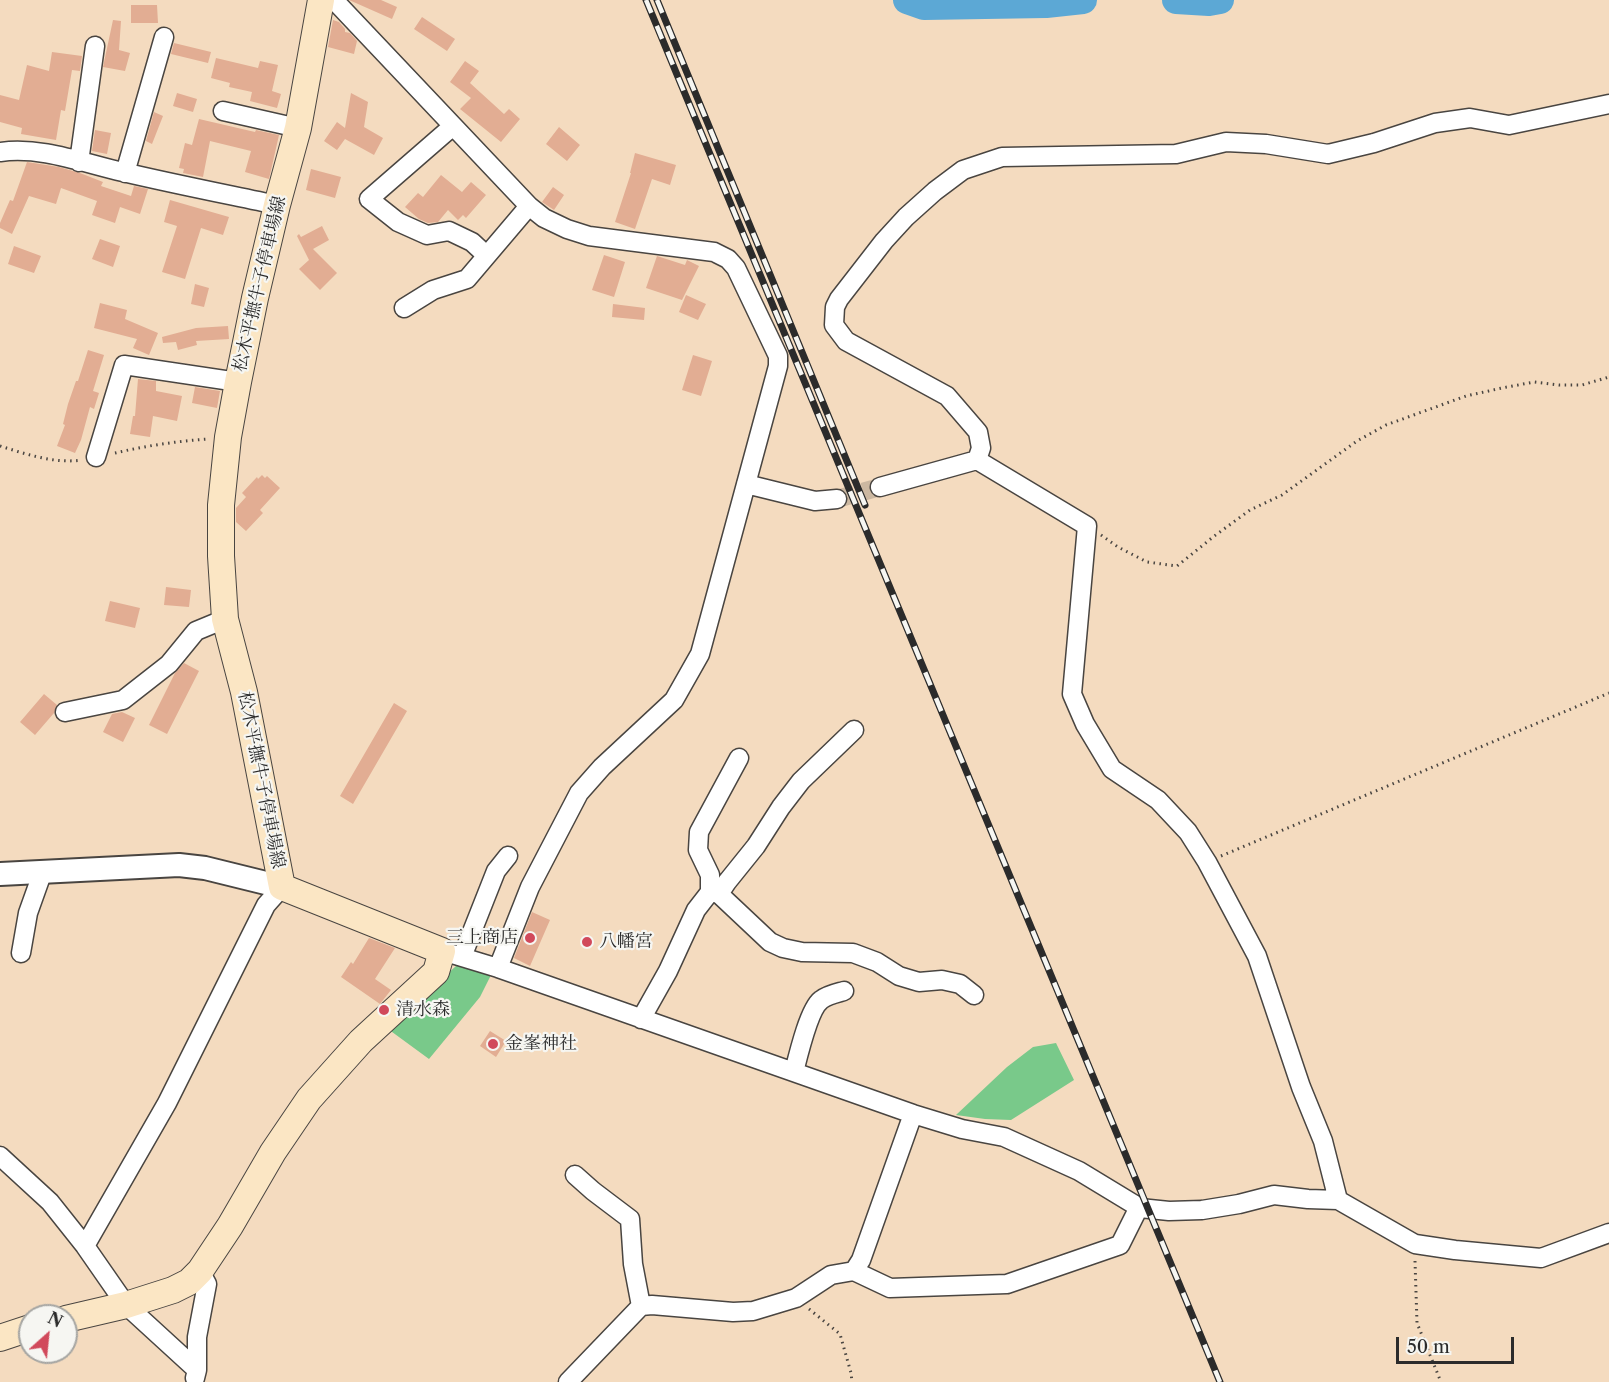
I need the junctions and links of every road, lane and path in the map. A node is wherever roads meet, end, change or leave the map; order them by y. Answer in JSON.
{"nodes":[{"id":1,"x":321,"y":0,"type":"edge"},
{"id":2,"x":334,"y":0,"type":"edge"},
{"id":3,"x":164,"y":37,"type":"dead end"},
{"id":4,"x":95,"y":46,"type":"dead end"},
{"id":5,"x":1609,"y":104,"type":"edge"},
{"id":6,"x":223,"y":111,"type":"dead end"},
{"id":7,"x":453,"y":126,"type":"junction"},
{"id":8,"x":298,"y":128,"type":"junction"},
{"id":9,"x":0,"y":152,"type":"edge"},
{"id":10,"x":79,"y":162,"type":"junction"},
{"id":11,"x":125,"y":173,"type":"junction"},
{"id":12,"x":277,"y":205,"type":"junction"},
{"id":13,"x":529,"y":206,"type":"junction"},
{"id":14,"x":486,"y":255,"type":"junction"},
{"id":15,"x":404,"y":309,"type":"dead end"},
{"id":16,"x":1609,"y":377,"type":"edge"},
{"id":17,"x":238,"y":382,"type":"junction"},
{"id":18,"x":96,"y":457,"type":"dead end"},
{"id":19,"x":977,"y":460,"type":"junction"},
{"id":20,"x":746,"y":484,"type":"junction"},
{"id":21,"x":880,"y":487,"type":"tunnel mouth"},
{"id":22,"x":837,"y":499,"type":"tunnel mouth"},
{"id":23,"x":1087,"y":526,"type":"junction"},
{"id":24,"x":225,"y":619,"type":"junction"},
{"id":25,"x":1609,"y":693,"type":"edge"},
{"id":26,"x":66,"y":712,"type":"dead end"},
{"id":27,"x":854,"y":730,"type":"dead end"},
{"id":28,"x":739,"y":758,"type":"dead end"},
{"id":29,"x":508,"y":856,"type":"dead end"},
{"id":30,"x":1206,"y":862,"type":"junction"},
{"id":31,"x":43,"y":871,"type":"junction"},
{"id":32,"x":0,"y":874,"type":"edge"},
{"id":33,"x":282,"y":887,"type":"junction"},
{"id":34,"x":715,"y":893,"type":"junction"},
{"id":35,"x":21,"y":953,"type":"dead end"},
{"id":36,"x":452,"y":954,"type":"junction"},
{"id":37,"x":498,"y":968,"type":"junction"},
{"id":38,"x":844,"y":990,"type":"dead end"},
{"id":39,"x":974,"y":995,"type":"dead end"},
{"id":40,"x":641,"y":1019,"type":"junction"},
{"id":41,"x":794,"y":1071,"type":"junction"},
{"id":42,"x":913,"y":1114,"type":"junction"},
{"id":43,"x":0,"y":1156,"type":"edge"},
{"id":44,"x":575,"y":1175,"type":"dead end"},
{"id":45,"x":1338,"y":1200,"type":"junction"},
{"id":46,"x":1140,"y":1208,"type":"junction"},
{"id":47,"x":1609,"y":1233,"type":"edge"},
{"id":48,"x":1415,"y":1244,"type":"junction"},
{"id":49,"x":84,"y":1246,"type":"junction"},
{"id":50,"x":200,"y":1271,"type":"junction"},
{"id":51,"x":854,"y":1271,"type":"junction"},
{"id":52,"x":796,"y":1298,"type":"junction"},
{"id":53,"x":126,"y":1305,"type":"junction"},
{"id":54,"x":641,"y":1306,"type":"junction"},
{"id":55,"x":78,"y":1316,"type":"edge"},
{"id":56,"x":18,"y":1332,"type":"edge"},
{"id":57,"x":0,"y":1338,"type":"edge"},
{"id":58,"x":196,"y":1376,"type":"edge"},
{"id":59,"x":568,"y":1382,"type":"edge"},
{"id":60,"x":852,"y":1382,"type":"edge"},
{"id":61,"x":1441,"y":1382,"type":"edge"}],
"edges":[{"from":1,"to":8,"type":"main road","name":"松木平撫牛子停車場線"},
{"from":2,"to":7,"type":"street"},
{"from":3,"to":11,"type":"street"},
{"from":4,"to":10,"type":"street"},
{"from":5,"to":19,"type":"street"},
{"from":6,"to":8,"type":"street"},
{"from":7,"to":13,"type":"street"},
{"from":7,"to":14,"type":"street"},
{"from":8,"to":12,"type":"main road","name":"松木平撫牛子停車場線"},
{"from":9,"to":10,"type":"street"},
{"from":10,"to":11,"type":"street"},
{"from":11,"to":12,"type":"street"},
{"from":12,"to":17,"type":"main road","name":"松木平撫牛子停車場線"},
{"from":13,"to":14,"type":"street"},
{"from":13,"to":20,"type":"street"},
{"from":14,"to":15,"type":"street"},
{"from":16,"to":23,"type":"path"},
{"from":17,"to":18,"type":"street"},
{"from":17,"to":24,"type":"main road","name":"松木平撫牛子停車場線"},
{"from":19,"to":21,"type":"street"},
{"from":19,"to":23,"type":"street"},
{"from":20,"to":22,"type":"street"},
{"from":20,"to":37,"type":"street"},
{"from":23,"to":30,"type":"street"},
{"from":24,"to":26,"type":"street"},
{"from":24,"to":33,"type":"main road","name":"松木平撫牛子停車場線"},
{"from":25,"to":30,"type":"path"},
{"from":27,"to":34,"type":"street"},
{"from":28,"to":34,"type":"street"},
{"from":29,"to":36,"type":"street"},
{"from":30,"to":45,"type":"street"},
{"from":31,"to":32,"type":"street"},
{"from":31,"to":33,"type":"street"},
{"from":31,"to":35,"type":"street"},
{"from":33,"to":36,"type":"main road","name":"松木平撫牛子停車場線"},
{"from":33,"to":49,"type":"street"},
{"from":34,"to":39,"type":"street"},
{"from":34,"to":40,"type":"street"},
{"from":36,"to":37,"type":"street"},
{"from":36,"to":50,"type":"main road"},
{"from":37,"to":40,"type":"street"},
{"from":38,"to":41,"type":"street"},
{"from":40,"to":41,"type":"street"},
{"from":41,"to":42,"type":"street"},
{"from":42,"to":46,"type":"street"},
{"from":42,"to":51,"type":"street"},
{"from":43,"to":49,"type":"street"},
{"from":44,"to":54,"type":"street"},
{"from":45,"to":46,"type":"street"},
{"from":45,"to":48,"type":"street"},
{"from":46,"to":51,"type":"street"},
{"from":47,"to":48,"type":"street"},
{"from":48,"to":61,"type":"path"},
{"from":49,"to":53,"type":"street"},
{"from":50,"to":53,"type":"main road"},
{"from":50,"to":58,"type":"street"},
{"from":51,"to":52,"type":"street"},
{"from":52,"to":54,"type":"street"},
{"from":52,"to":60,"type":"path"},
{"from":53,"to":55,"type":"main road"},
{"from":53,"to":58,"type":"street"},
{"from":54,"to":59,"type":"street"},
{"from":56,"to":57,"type":"main road"}]}
